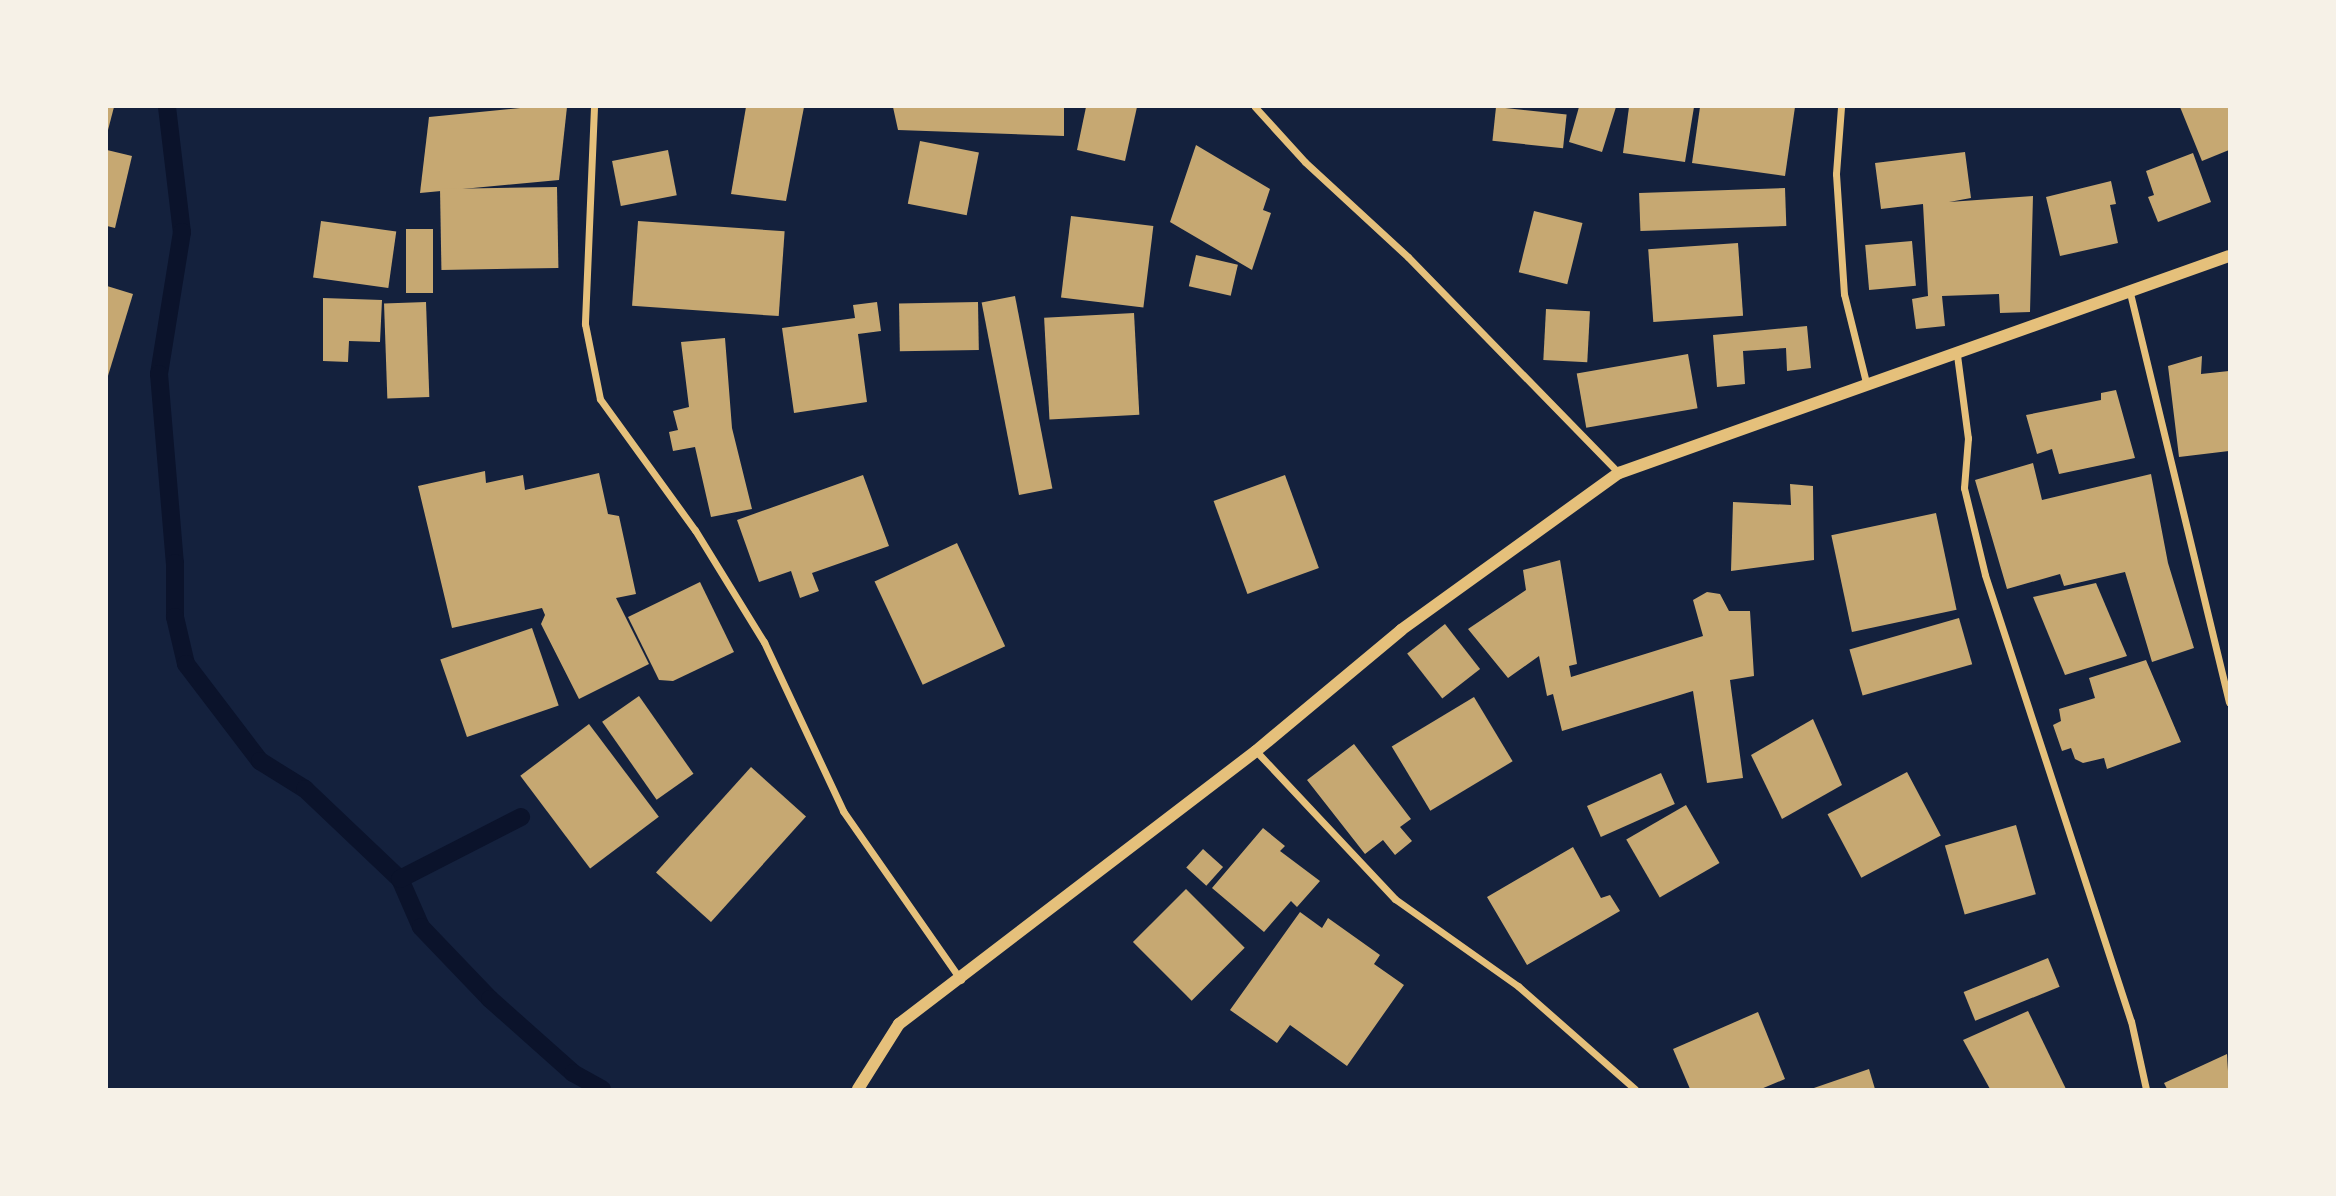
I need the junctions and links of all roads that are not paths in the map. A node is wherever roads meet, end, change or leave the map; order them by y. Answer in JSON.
{"nodes":[{"id":1,"x":594,"y":107,"type":"edge"},
{"id":2,"x":1255,"y":107,"type":"edge"},
{"id":3,"x":1841,"y":107,"type":"edge"},
{"id":4,"x":2229,"y":256,"type":"edge"},
{"id":5,"x":2130,"y":293,"type":"junction"},
{"id":6,"x":1957,"y":355,"type":"junction"},
{"id":7,"x":1866,"y":382,"type":"junction"},
{"id":8,"x":1619,"y":473,"type":"junction"},
{"id":9,"x":2229,"y":702,"type":"edge"},
{"id":10,"x":1255,"y":751,"type":"junction"},
{"id":11,"x":962,"y":981,"type":"junction"},
{"id":12,"x":858,"y":1089,"type":"edge"},
{"id":13,"x":1635,"y":1089,"type":"edge"},
{"id":14,"x":2146,"y":1089,"type":"edge"}],
"edges":[{"from":1,"to":11,"type":"street"},
{"from":2,"to":8,"type":"street"},
{"from":3,"to":7,"type":"street"},
{"from":4,"to":5,"type":"street"},
{"from":5,"to":6,"type":"street"},
{"from":5,"to":9,"type":"street"},
{"from":6,"to":7,"type":"street"},
{"from":6,"to":14,"type":"street"},
{"from":7,"to":8,"type":"street"},
{"from":8,"to":10,"type":"street"},
{"from":10,"to":11,"type":"street"},
{"from":10,"to":13,"type":"street"},
{"from":11,"to":12,"type":"street"}]}
